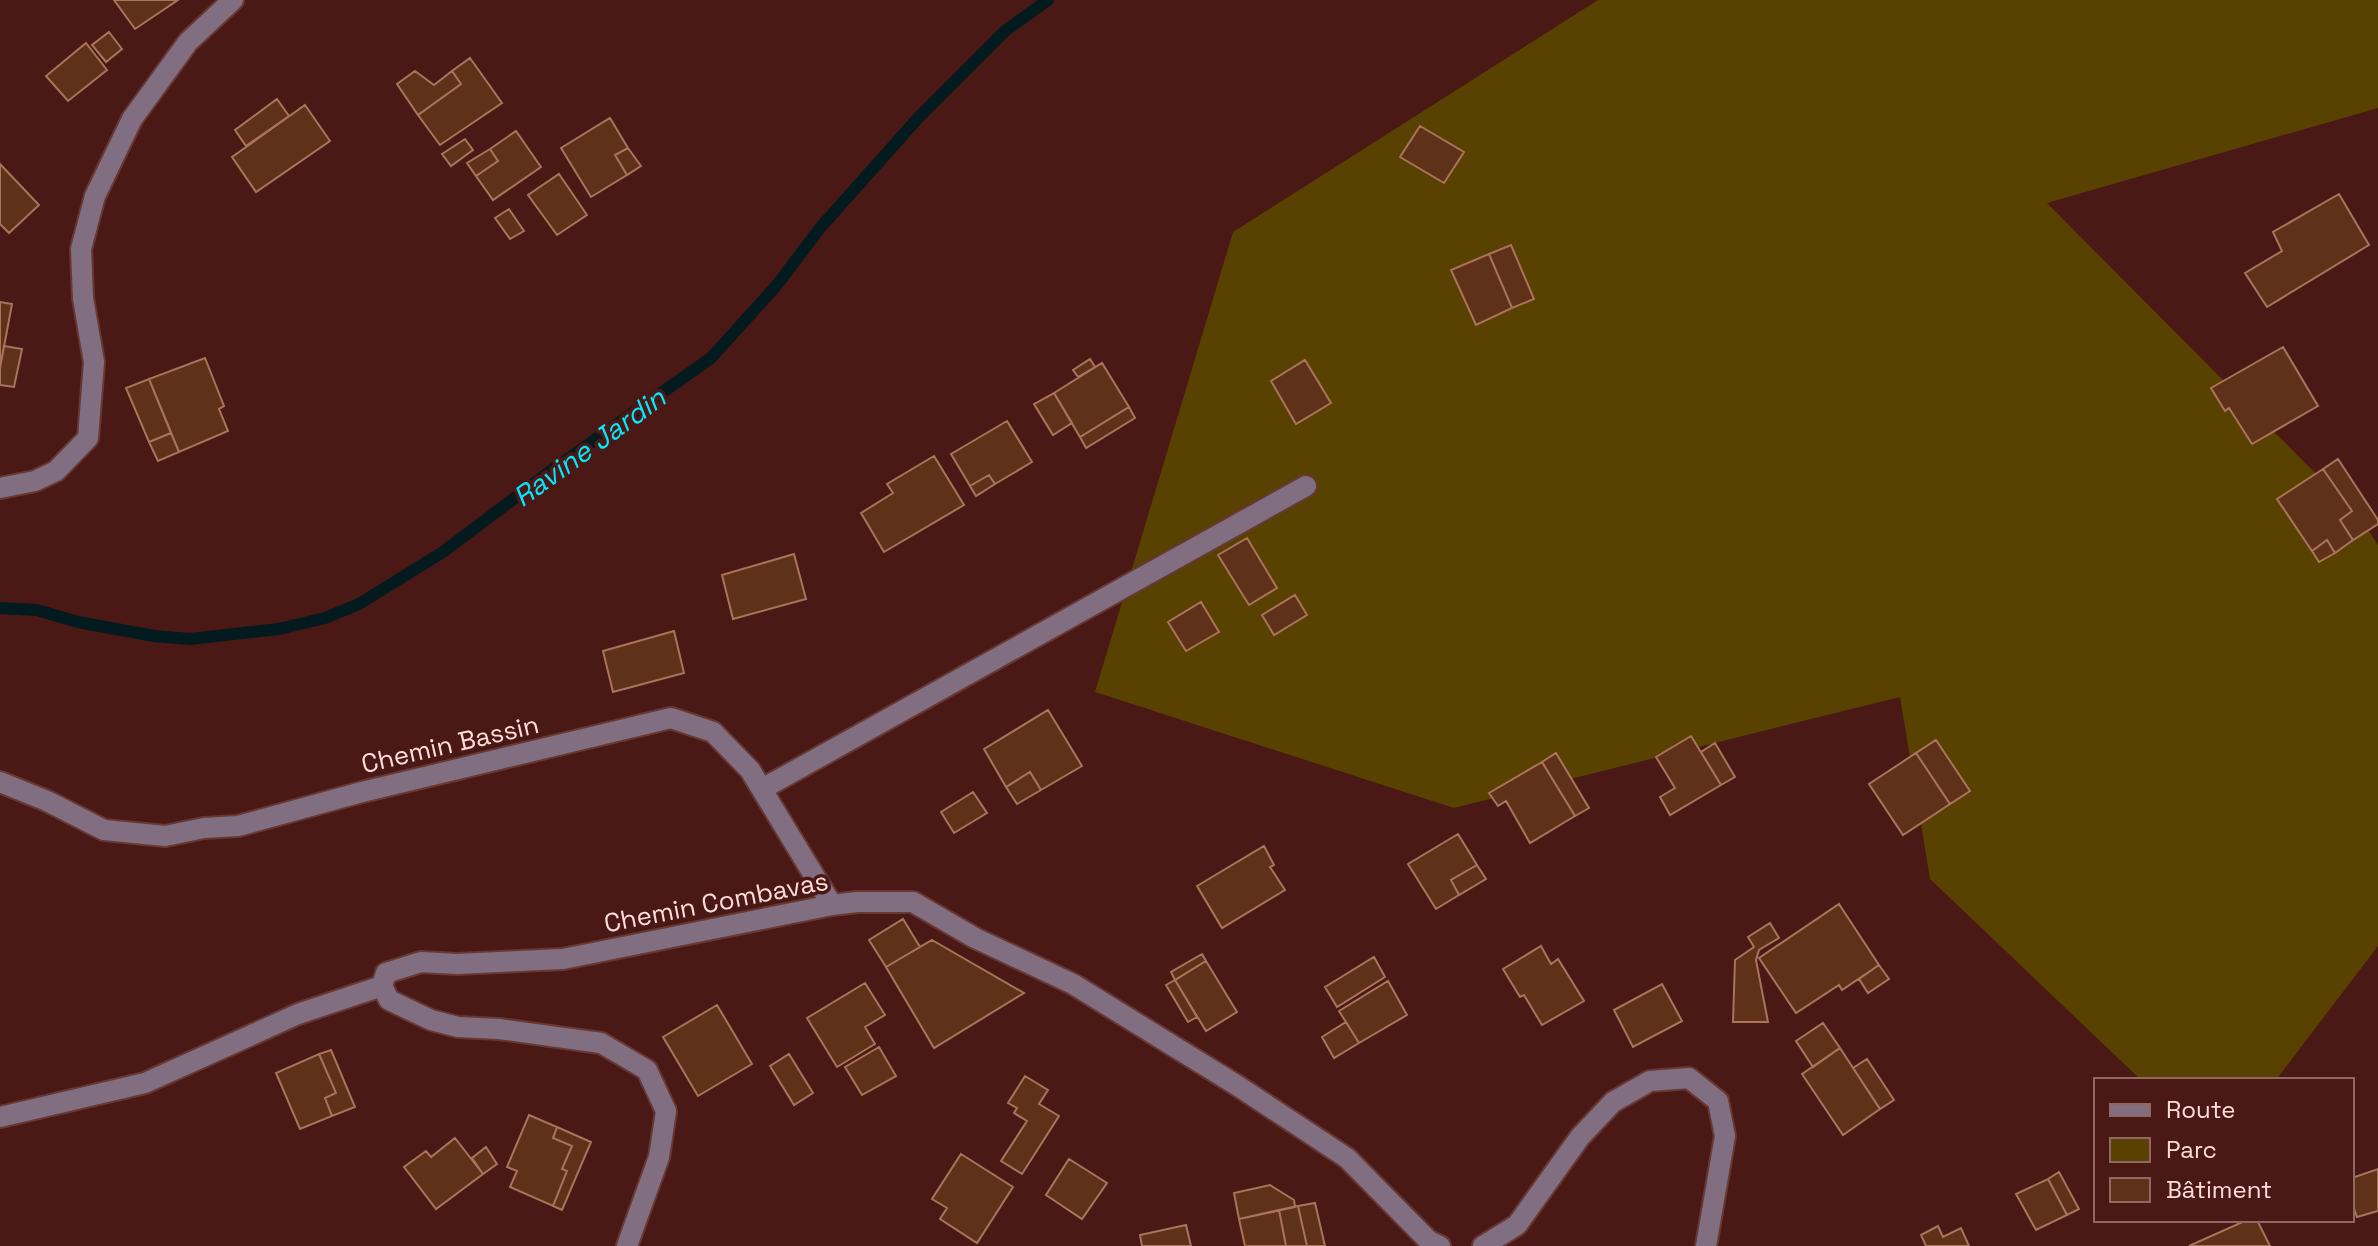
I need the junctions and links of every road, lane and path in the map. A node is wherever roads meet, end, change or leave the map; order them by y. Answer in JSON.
{"nodes":[{"id":1,"x":233,"y":0,"type":"edge"},
{"id":2,"x":1306,"y":486,"type":"dead end"},
{"id":3,"x":0,"y":488,"type":"edge"},
{"id":4,"x":0,"y":782,"type":"edge"},
{"id":5,"x":762,"y":789,"type":"junction"},
{"id":6,"x":832,"y":905,"type":"junction"},
{"id":7,"x":382,"y":986,"type":"junction"},
{"id":8,"x":0,"y":1117,"type":"edge"},
{"id":9,"x":627,"y":1246,"type":"edge"},
{"id":10,"x":1440,"y":1246,"type":"edge"},
{"id":11,"x":1483,"y":1246,"type":"edge"},
{"id":12,"x":1706,"y":1246,"type":"edge"}],
"edges":[{"from":1,"to":3,"type":"street"},
{"from":2,"to":5,"type":"street"},
{"from":4,"to":5,"type":"street","name":"Chemin Bassin"},
{"from":5,"to":6,"type":"street","name":"Chemin Bassin"},
{"from":6,"to":7,"type":"street","name":"Chemin Combavas"},
{"from":6,"to":10,"type":"street","name":"Chemin Combavas"},
{"from":7,"to":8,"type":"street"},
{"from":7,"to":9,"type":"street"},
{"from":11,"to":12,"type":"street"}]}
